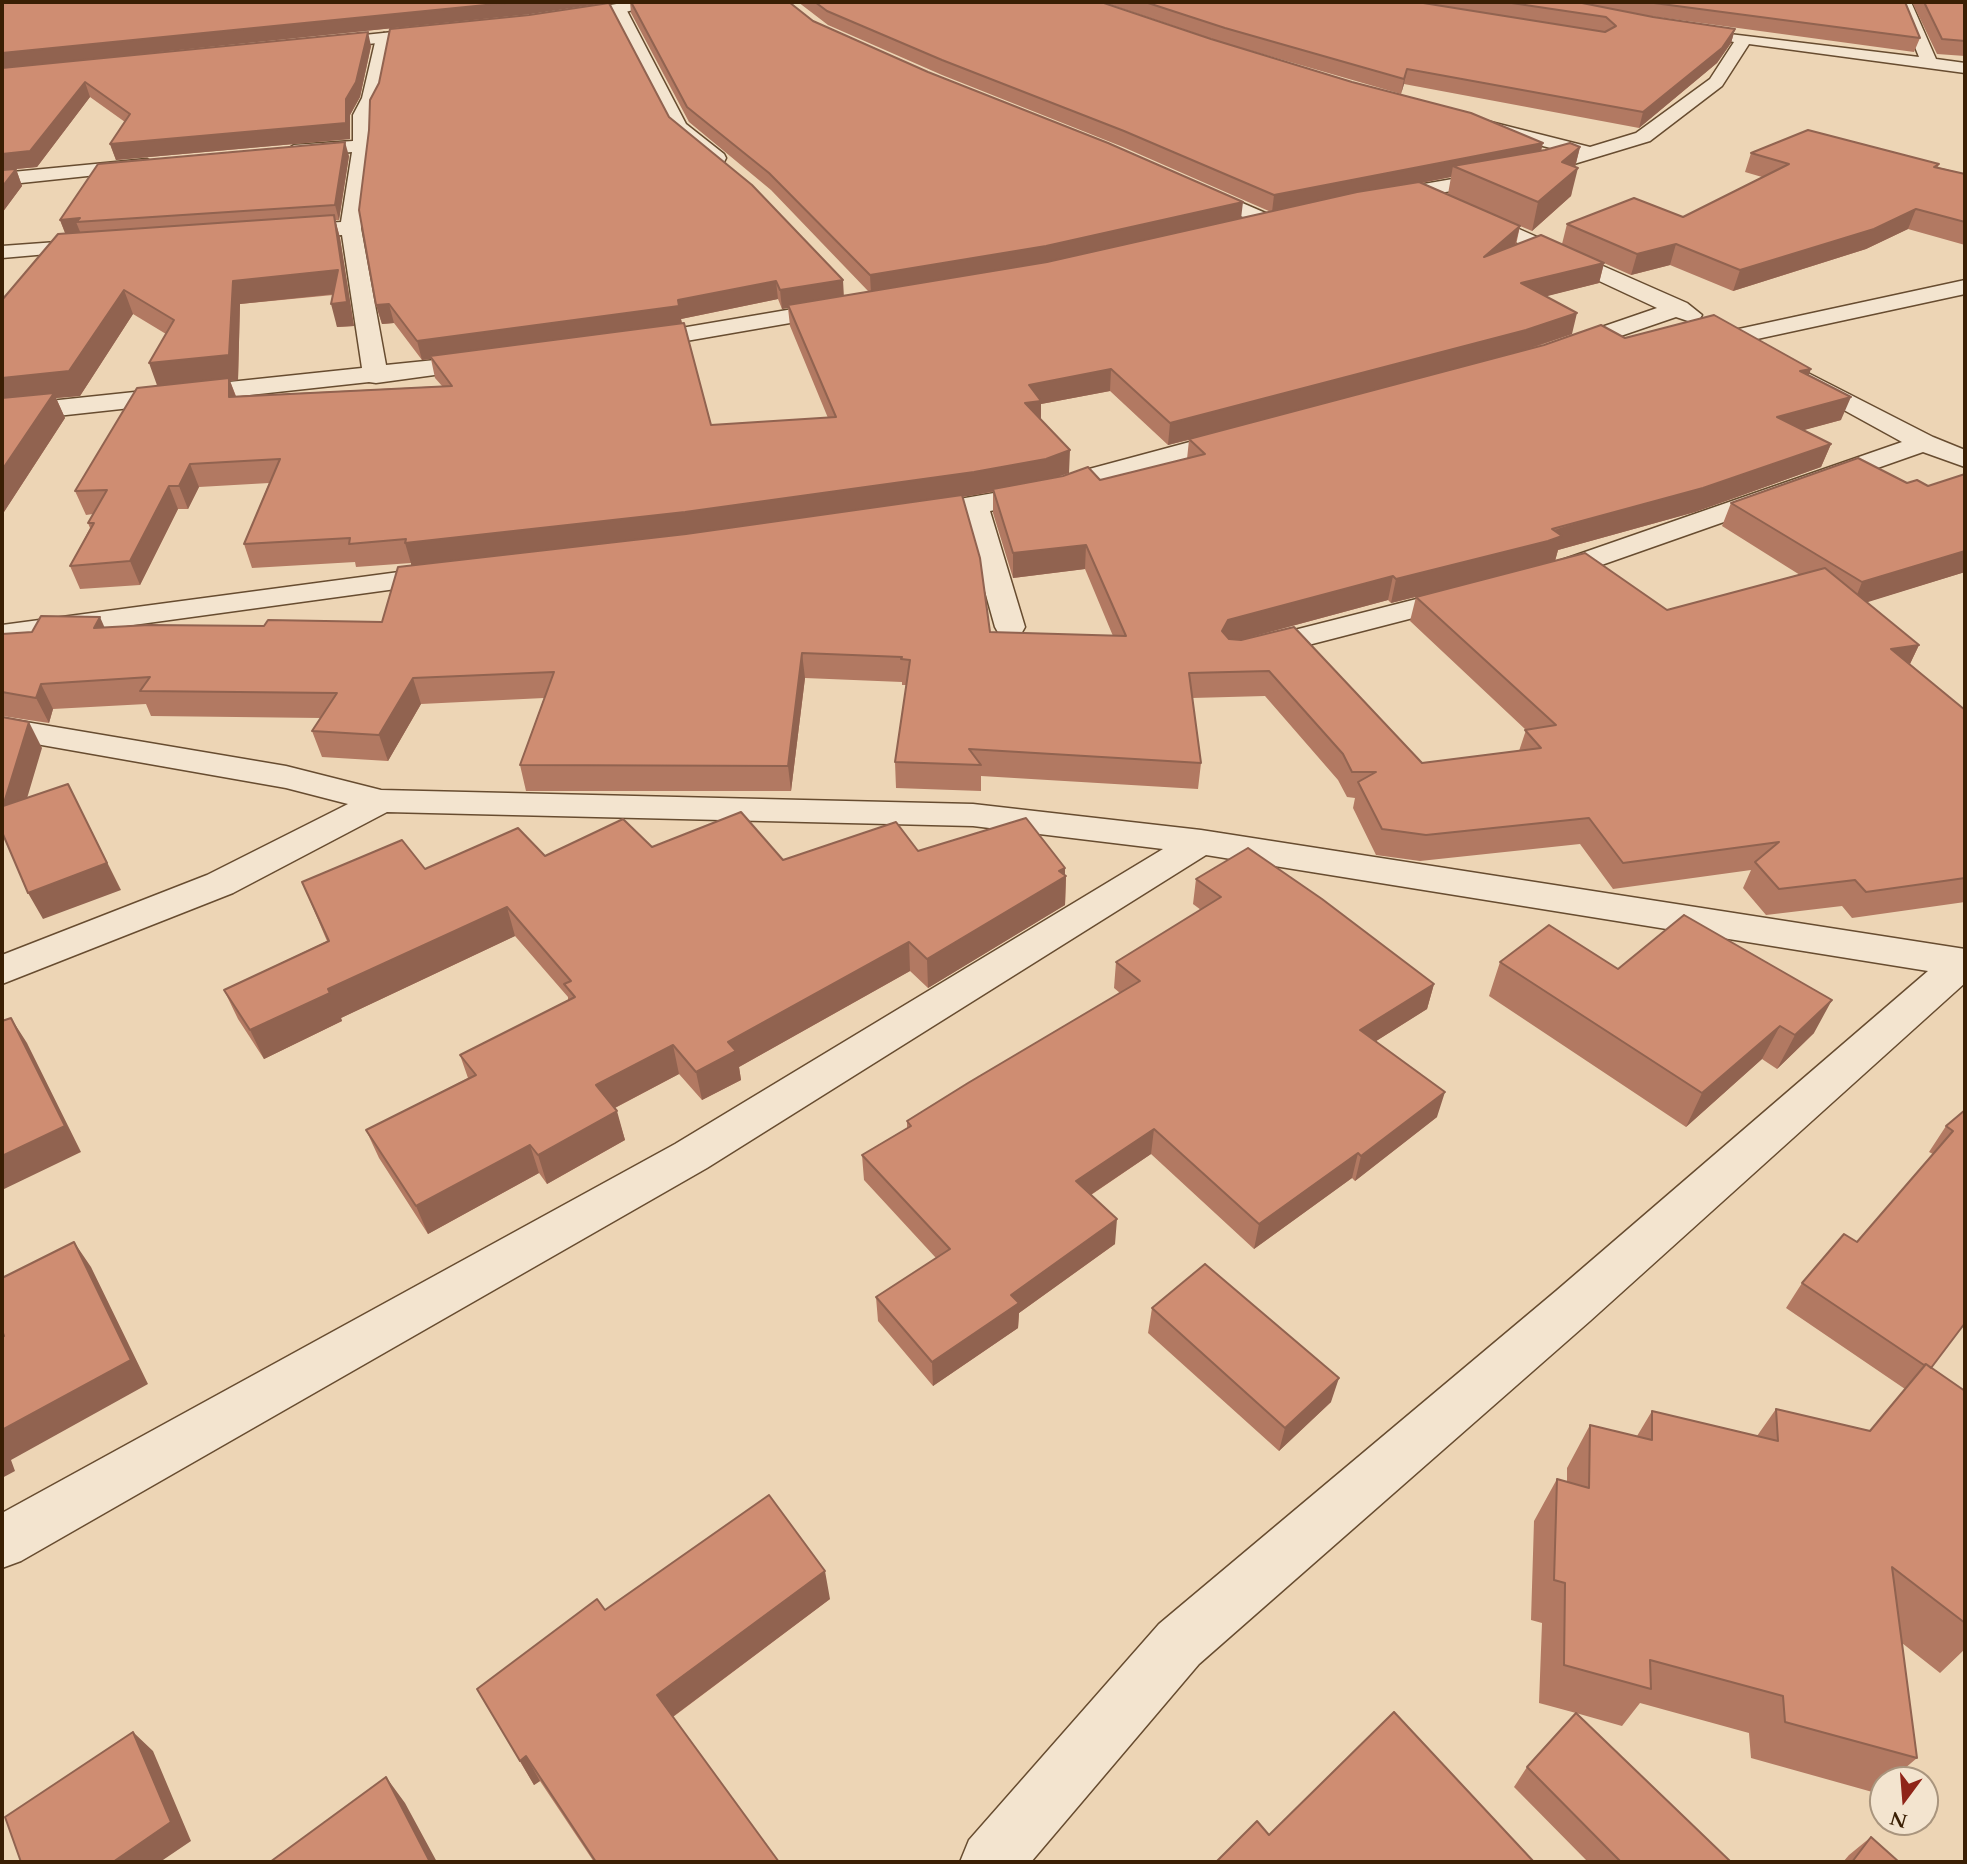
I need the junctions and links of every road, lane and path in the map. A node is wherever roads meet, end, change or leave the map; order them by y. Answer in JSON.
{"nodes":[{"id":1,"x":647,"y":2,"type":"edge"},
{"id":2,"x":1904,"y":2,"type":"edge"},
{"id":3,"x":618,"y":9,"type":"junction"},
{"id":4,"x":544,"y":20,"type":"edge"},
{"id":5,"x":451,"y":31,"type":"edge"},
{"id":6,"x":1704,"y":32,"type":"edge"},
{"id":7,"x":384,"y":38,"type":"junction"},
{"id":8,"x":1744,"y":38,"type":"junction"},
{"id":9,"x":302,"y":46,"type":"edge"},
{"id":10,"x":1929,"y":64,"type":"junction"},
{"id":11,"x":1965,"y":68,"type":"edge"},
{"id":12,"x":1454,"y":117,"type":"edge"},
{"id":13,"x":362,"y":146,"type":"junction"},
{"id":14,"x":1588,"y":152,"type":"junction"},
{"id":15,"x":280,"y":153,"type":"edge"},
{"id":16,"x":171,"y":162,"type":"edge"},
{"id":17,"x":731,"y":170,"type":"edge"},
{"id":18,"x":2,"y":180,"type":"edge"},
{"id":19,"x":1175,"y":180,"type":"edge"},
{"id":20,"x":1417,"y":191,"type":"junction"},
{"id":21,"x":1366,"y":201,"type":"edge"},
{"id":22,"x":1294,"y":217,"type":"edge"},
{"id":23,"x":1270,"y":222,"type":"junction"},
{"id":24,"x":351,"y":228,"type":"junction"},
{"id":25,"x":1229,"y":232,"type":"edge"},
{"id":26,"x":257,"y":234,"type":"edge"},
{"id":27,"x":122,"y":243,"type":"edge"},
{"id":28,"x":2,"y":252,"type":"edge"},
{"id":29,"x":1965,"y":287,"type":"edge"},
{"id":30,"x":865,"y":304,"type":"edge"},
{"id":31,"x":1679,"y":309,"type":"junction"},
{"id":32,"x":1734,"y":337,"type":"junction"},
{"id":33,"x":609,"y":347,"type":"edge"},
{"id":34,"x":1757,"y":350,"type":"edge"},
{"id":35,"x":1542,"y":355,"type":"edge"},
{"id":36,"x":499,"y":360,"type":"edge"},
{"id":37,"x":1780,"y":364,"type":"edge"},
{"id":38,"x":376,"y":376,"type":"junction"},
{"id":39,"x":2,"y":414,"type":"edge"},
{"id":40,"x":1269,"y":428,"type":"edge"},
{"id":41,"x":1924,"y":443,"type":"junction"},
{"id":42,"x":1965,"y":460,"type":"edge"},
{"id":43,"x":975,"y":506,"type":"junction"},
{"id":44,"x":893,"y":518,"type":"edge"},
{"id":45,"x":476,"y":572,"type":"edge"},
{"id":46,"x":1525,"y":581,"type":"edge"},
{"id":47,"x":1486,"y":591,"type":"edge"},
{"id":48,"x":1010,"y":626,"type":"dead end"},
{"id":49,"x":2,"y":634,"type":"edge"},
{"id":50,"x":1237,"y":654,"type":"edge"},
{"id":51,"x":2,"y":728,"type":"edge"},
{"id":52,"x":381,"y":801,"type":"junction"},
{"id":53,"x":1201,"y":842,"type":"junction"},
{"id":54,"x":1964,"y":963,"type":"edge"},
{"id":55,"x":2,"y":970,"type":"edge"},
{"id":56,"x":2,"y":1542,"type":"edge"},
{"id":57,"x":991,"y":1862,"type":"edge"}],
"edges":[{"from":1,"to":3,"type":"street"},
{"from":2,"to":10,"type":"street"},
{"from":3,"to":4,"type":"street"},
{"from":3,"to":17,"type":"street"},
{"from":5,"to":7,"type":"street"},
{"from":6,"to":8,"type":"street"},
{"from":7,"to":9,"type":"street"},
{"from":7,"to":13,"type":"street"},
{"from":8,"to":10,"type":"street"},
{"from":8,"to":14,"type":"street"},
{"from":10,"to":11,"type":"street"},
{"from":12,"to":14,"type":"street"},
{"from":13,"to":15,"type":"street"},
{"from":13,"to":24,"type":"street"},
{"from":14,"to":20,"type":"street"},
{"from":16,"to":18,"type":"street"},
{"from":19,"to":23,"type":"street"},
{"from":20,"to":21,"type":"street"},
{"from":20,"to":31,"type":"street"},
{"from":22,"to":23,"type":"street"},
{"from":23,"to":25,"type":"street"},
{"from":24,"to":26,"type":"street"},
{"from":24,"to":38,"type":"street"},
{"from":27,"to":28,"type":"street"},
{"from":29,"to":32,"type":"street"},
{"from":30,"to":33,"type":"street"},
{"from":31,"to":32,"type":"street"},
{"from":31,"to":35,"type":"street"},
{"from":32,"to":34,"type":"street"},
{"from":36,"to":38,"type":"street"},
{"from":37,"to":41,"type":"street"},
{"from":38,"to":39,"type":"street"},
{"from":40,"to":43,"type":"street"},
{"from":41,"to":42,"type":"street"},
{"from":41,"to":46,"type":"street"},
{"from":43,"to":44,"type":"street"},
{"from":43,"to":48,"type":"street"},
{"from":45,"to":49,"type":"street"},
{"from":47,"to":50,"type":"street"},
{"from":51,"to":52,"type":"street"},
{"from":52,"to":53,"type":"street"},
{"from":52,"to":55,"type":"street"},
{"from":53,"to":54,"type":"street"},
{"from":53,"to":56,"type":"street"},
{"from":54,"to":57,"type":"street"}]}
